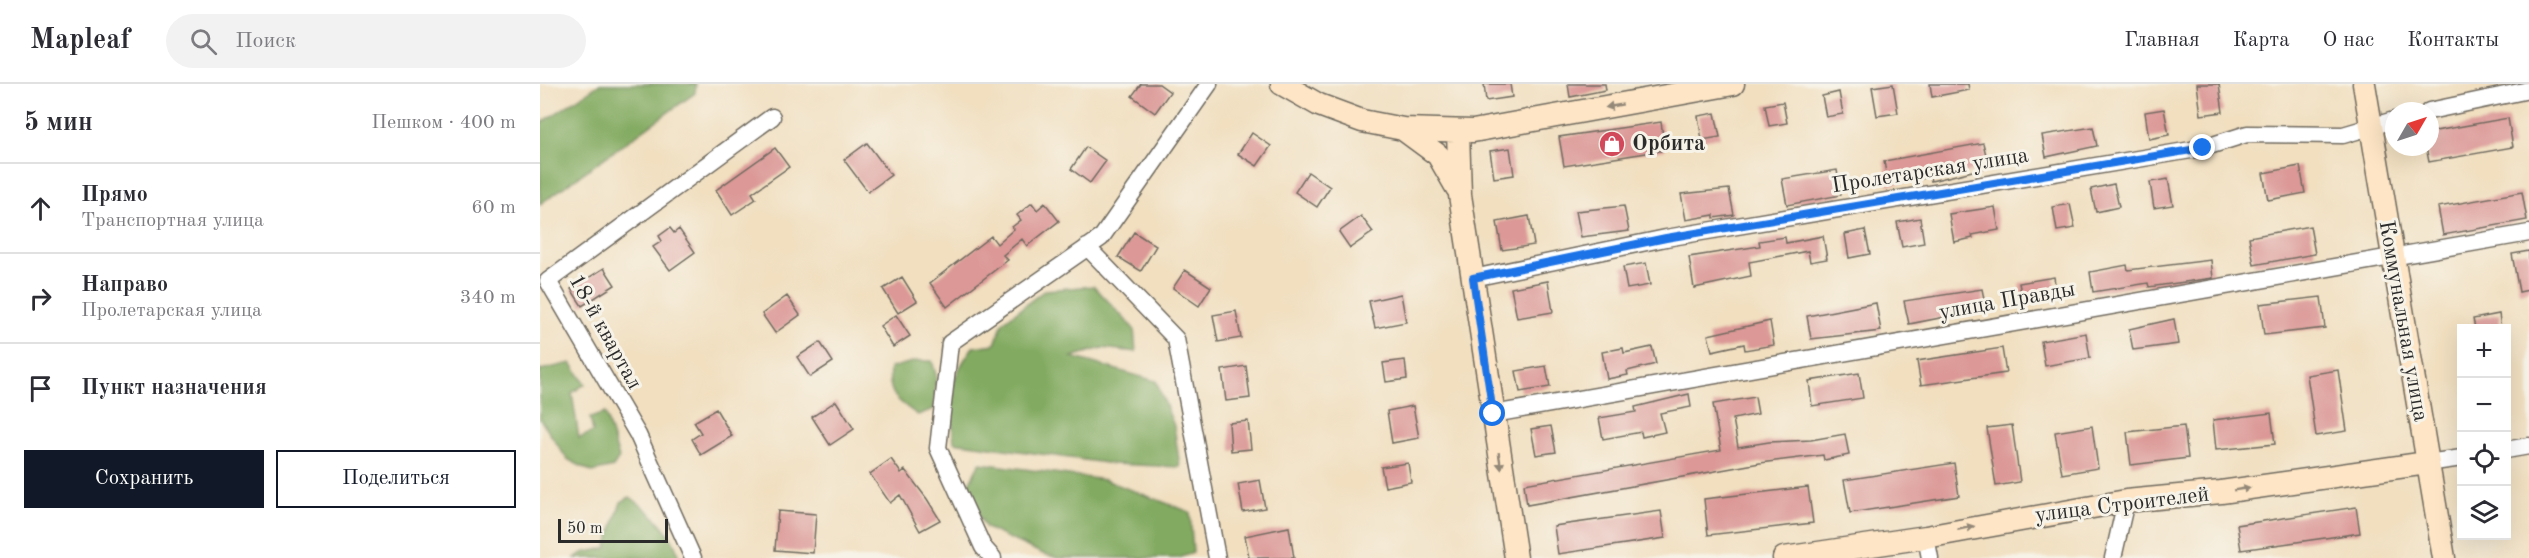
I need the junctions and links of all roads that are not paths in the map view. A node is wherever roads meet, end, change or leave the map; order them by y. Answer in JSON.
{"nodes":[{"id":1,"x":1209,"y":84,"type":"edge"},
{"id":2,"x":1282,"y":84,"type":"edge"},
{"id":3,"x":1733,"y":84,"type":"edge"},
{"id":4,"x":2364,"y":84,"type":"edge"},
{"id":5,"x":2529,"y":90,"type":"edge"},
{"id":6,"x":2439,"y":109,"type":"edge"},
{"id":7,"x":772,"y":117,"type":"dead end"},
{"id":8,"x":2385,"y":122,"type":"edge"},
{"id":9,"x":2370,"y":126,"type":"junction"},
{"id":10,"x":1403,"y":129,"type":"junction"},
{"id":11,"x":1458,"y":131,"type":"junction"},
{"id":12,"x":1460,"y":195,"type":"junction"},
{"id":13,"x":2529,"y":232,"type":"edge"},
{"id":14,"x":1088,"y":247,"type":"junction"},
{"id":15,"x":2392,"y":256,"type":"junction"},
{"id":16,"x":1473,"y":278,"type":"junction"},
{"id":17,"x":1493,"y":414,"type":"junction"},
{"id":18,"x":2529,"y":446,"type":"edge"},
{"id":19,"x":2511,"y":449,"type":"edge"},
{"id":20,"x":2457,"y":459,"type":"edge"},
{"id":21,"x":2427,"y":464,"type":"junction"},
{"id":22,"x":2126,"y":501,"type":"junction"},
{"id":23,"x":1928,"y":547,"type":"edge"},
{"id":24,"x":1793,"y":557,"type":"edge"},
{"id":25,"x":693,"y":558,"type":"edge"},
{"id":26,"x":993,"y":558,"type":"edge"},
{"id":27,"x":1217,"y":558,"type":"edge"},
{"id":28,"x":1516,"y":558,"type":"edge"},
{"id":29,"x":2113,"y":558,"type":"edge"},
{"id":30,"x":2445,"y":558,"type":"edge"}],
"edges":[{"from":1,"to":14,"type":"street"},
{"from":2,"to":10,"type":"street"},
{"from":3,"to":11,"type":"street","one_way":true},
{"from":4,"to":9,"type":"street","name":"Коммунальная улица"},
{"from":5,"to":6,"type":"street"},
{"from":7,"to":25,"type":"street","name":"18-й квартал"},
{"from":8,"to":9,"type":"street","name":"Пролетарская улица"},
{"from":9,"to":15,"type":"street","name":"Коммунальная улица"},
{"from":9,"to":16,"type":"street","name":"Пролетарская улица"},
{"from":10,"to":11,"type":"street"},
{"from":10,"to":12,"type":"street"},
{"from":11,"to":12,"type":"street"},
{"from":12,"to":16,"type":"street"},
{"from":13,"to":15,"type":"street","name":"улица Правды"},
{"from":14,"to":26,"type":"street"},
{"from":14,"to":27,"type":"street"},
{"from":15,"to":17,"type":"street","name":"улица Правды"},
{"from":15,"to":21,"type":"street","name":"Коммунальная улица"},
{"from":16,"to":17,"type":"street"},
{"from":17,"to":28,"type":"street","one_way":true},
{"from":18,"to":19,"type":"street"},
{"from":20,"to":21,"type":"street","name":"улица Строителей"},
{"from":22,"to":21,"type":"street","name":"улица Строителей","one_way":true},
{"from":21,"to":30,"type":"street","name":"Коммунальная улица"},
{"from":23,"to":22,"type":"street","name":"улица Строителей","one_way":true},
{"from":22,"to":29,"type":"street"},
{"from":23,"to":24,"type":"street","name":"улица Строителей"}]}
